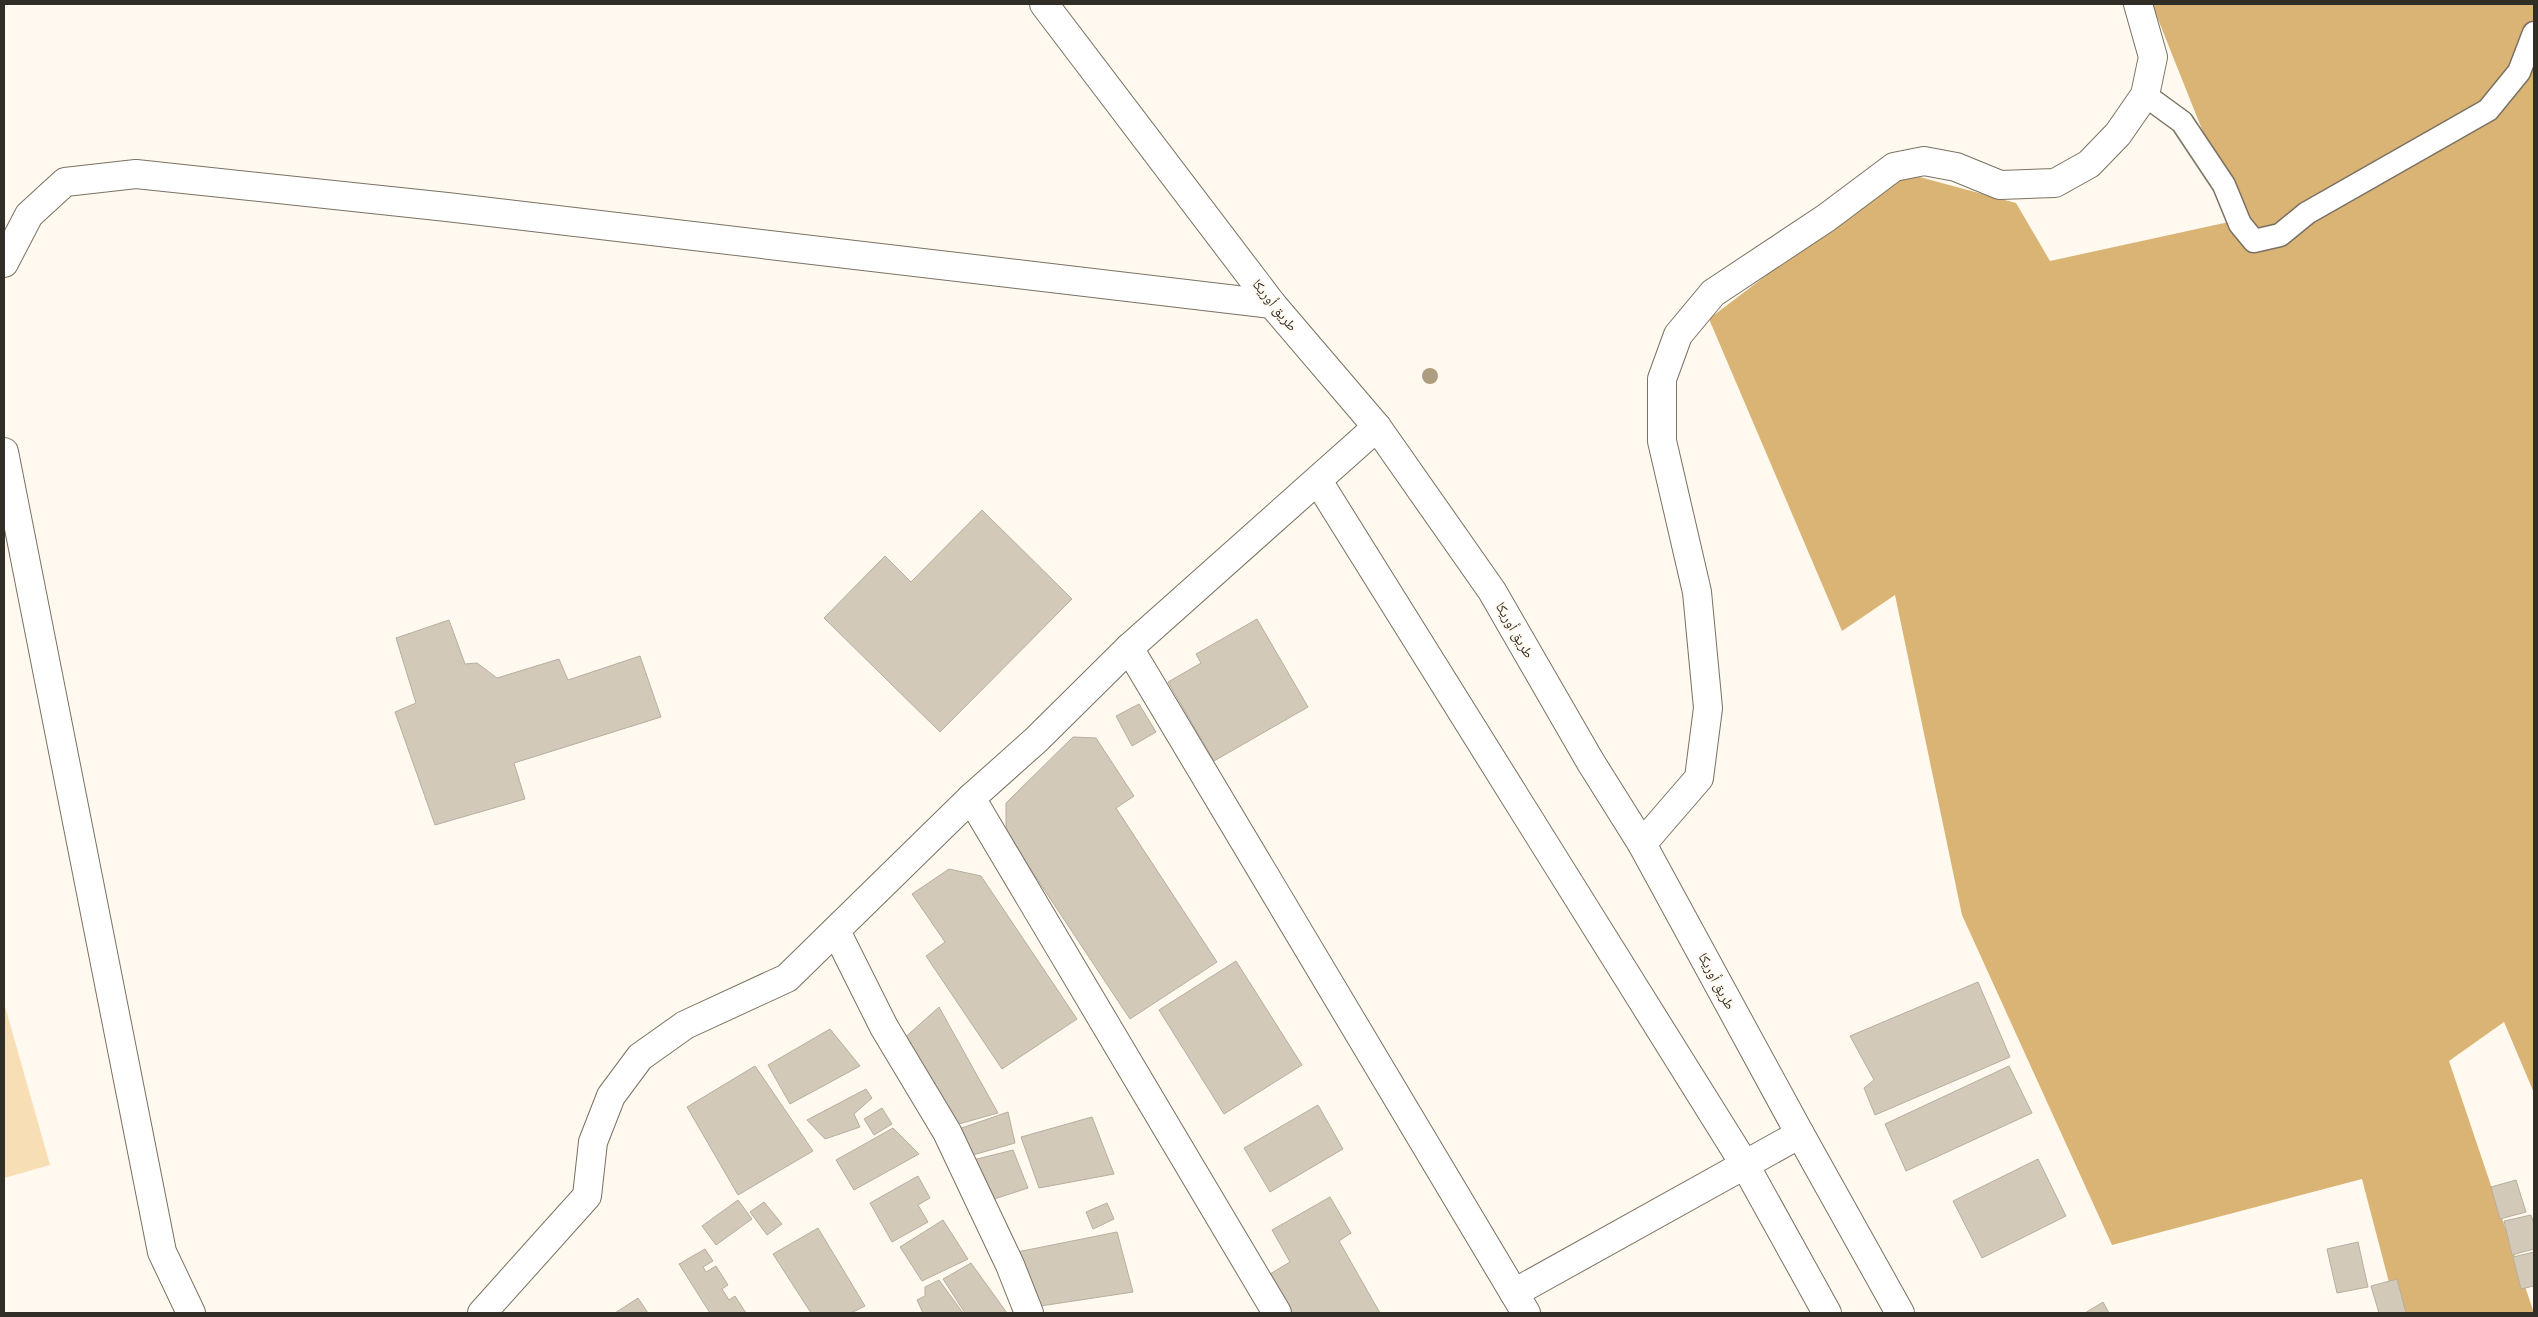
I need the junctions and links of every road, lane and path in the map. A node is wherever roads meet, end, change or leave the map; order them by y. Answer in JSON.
{"nodes":[{"id":1,"x":1044,"y":4,"type":"edge"},
{"id":2,"x":2138,"y":4,"type":"edge"},
{"id":3,"x":2534,"y":33,"type":"edge"},
{"id":4,"x":2145,"y":95,"type":"junction"},
{"id":5,"x":4,"y":263,"type":"edge"},
{"id":6,"x":1272,"y":304,"type":"junction"},
{"id":7,"x":1377,"y":427,"type":"junction"},
{"id":8,"x":4,"y":452,"type":"edge"},
{"id":9,"x":1318,"y":481,"type":"junction"},
{"id":10,"x":1129,"y":648,"type":"junction"},
{"id":11,"x":971,"y":798,"type":"junction"},
{"id":12,"x":1642,"y":844,"type":"junction"},
{"id":13,"x":836,"y":931,"type":"junction"},
{"id":14,"x":1800,"y":1134,"type":"junction"},
{"id":15,"x":1745,"y":1165,"type":"junction"},
{"id":16,"x":1520,"y":1303,"type":"edge"},
{"id":17,"x":488,"y":1311,"type":"edge"},
{"id":18,"x":191,"y":1313,"type":"edge"},
{"id":19,"x":1030,"y":1313,"type":"edge"},
{"id":20,"x":1277,"y":1313,"type":"edge"},
{"id":21,"x":1827,"y":1313,"type":"edge"},
{"id":22,"x":1900,"y":1313,"type":"edge"}],
"edges":[{"from":1,"to":6,"type":"street","name":"طريق أوريكا"},
{"from":2,"to":4,"type":"street"},
{"from":3,"to":4,"type":"lane"},
{"from":4,"to":12,"type":"street"},
{"from":5,"to":6,"type":"street"},
{"from":6,"to":7,"type":"street","name":"طريق أوريكا"},
{"from":7,"to":9,"type":"street"},
{"from":7,"to":12,"type":"street","name":"طريق أوريكا"},
{"from":8,"to":18,"type":"street"},
{"from":9,"to":10,"type":"street"},
{"from":9,"to":15,"type":"street"},
{"from":10,"to":11,"type":"street"},
{"from":10,"to":16,"type":"street"},
{"from":11,"to":13,"type":"street"},
{"from":11,"to":20,"type":"street"},
{"from":12,"to":14,"type":"street","name":"طريق أوريكا"},
{"from":13,"to":17,"type":"street"},
{"from":13,"to":19,"type":"street"},
{"from":14,"to":15,"type":"street"},
{"from":14,"to":22,"type":"street","name":"طريق أوريكا"},
{"from":15,"to":16,"type":"street"},
{"from":15,"to":21,"type":"street"}]}
